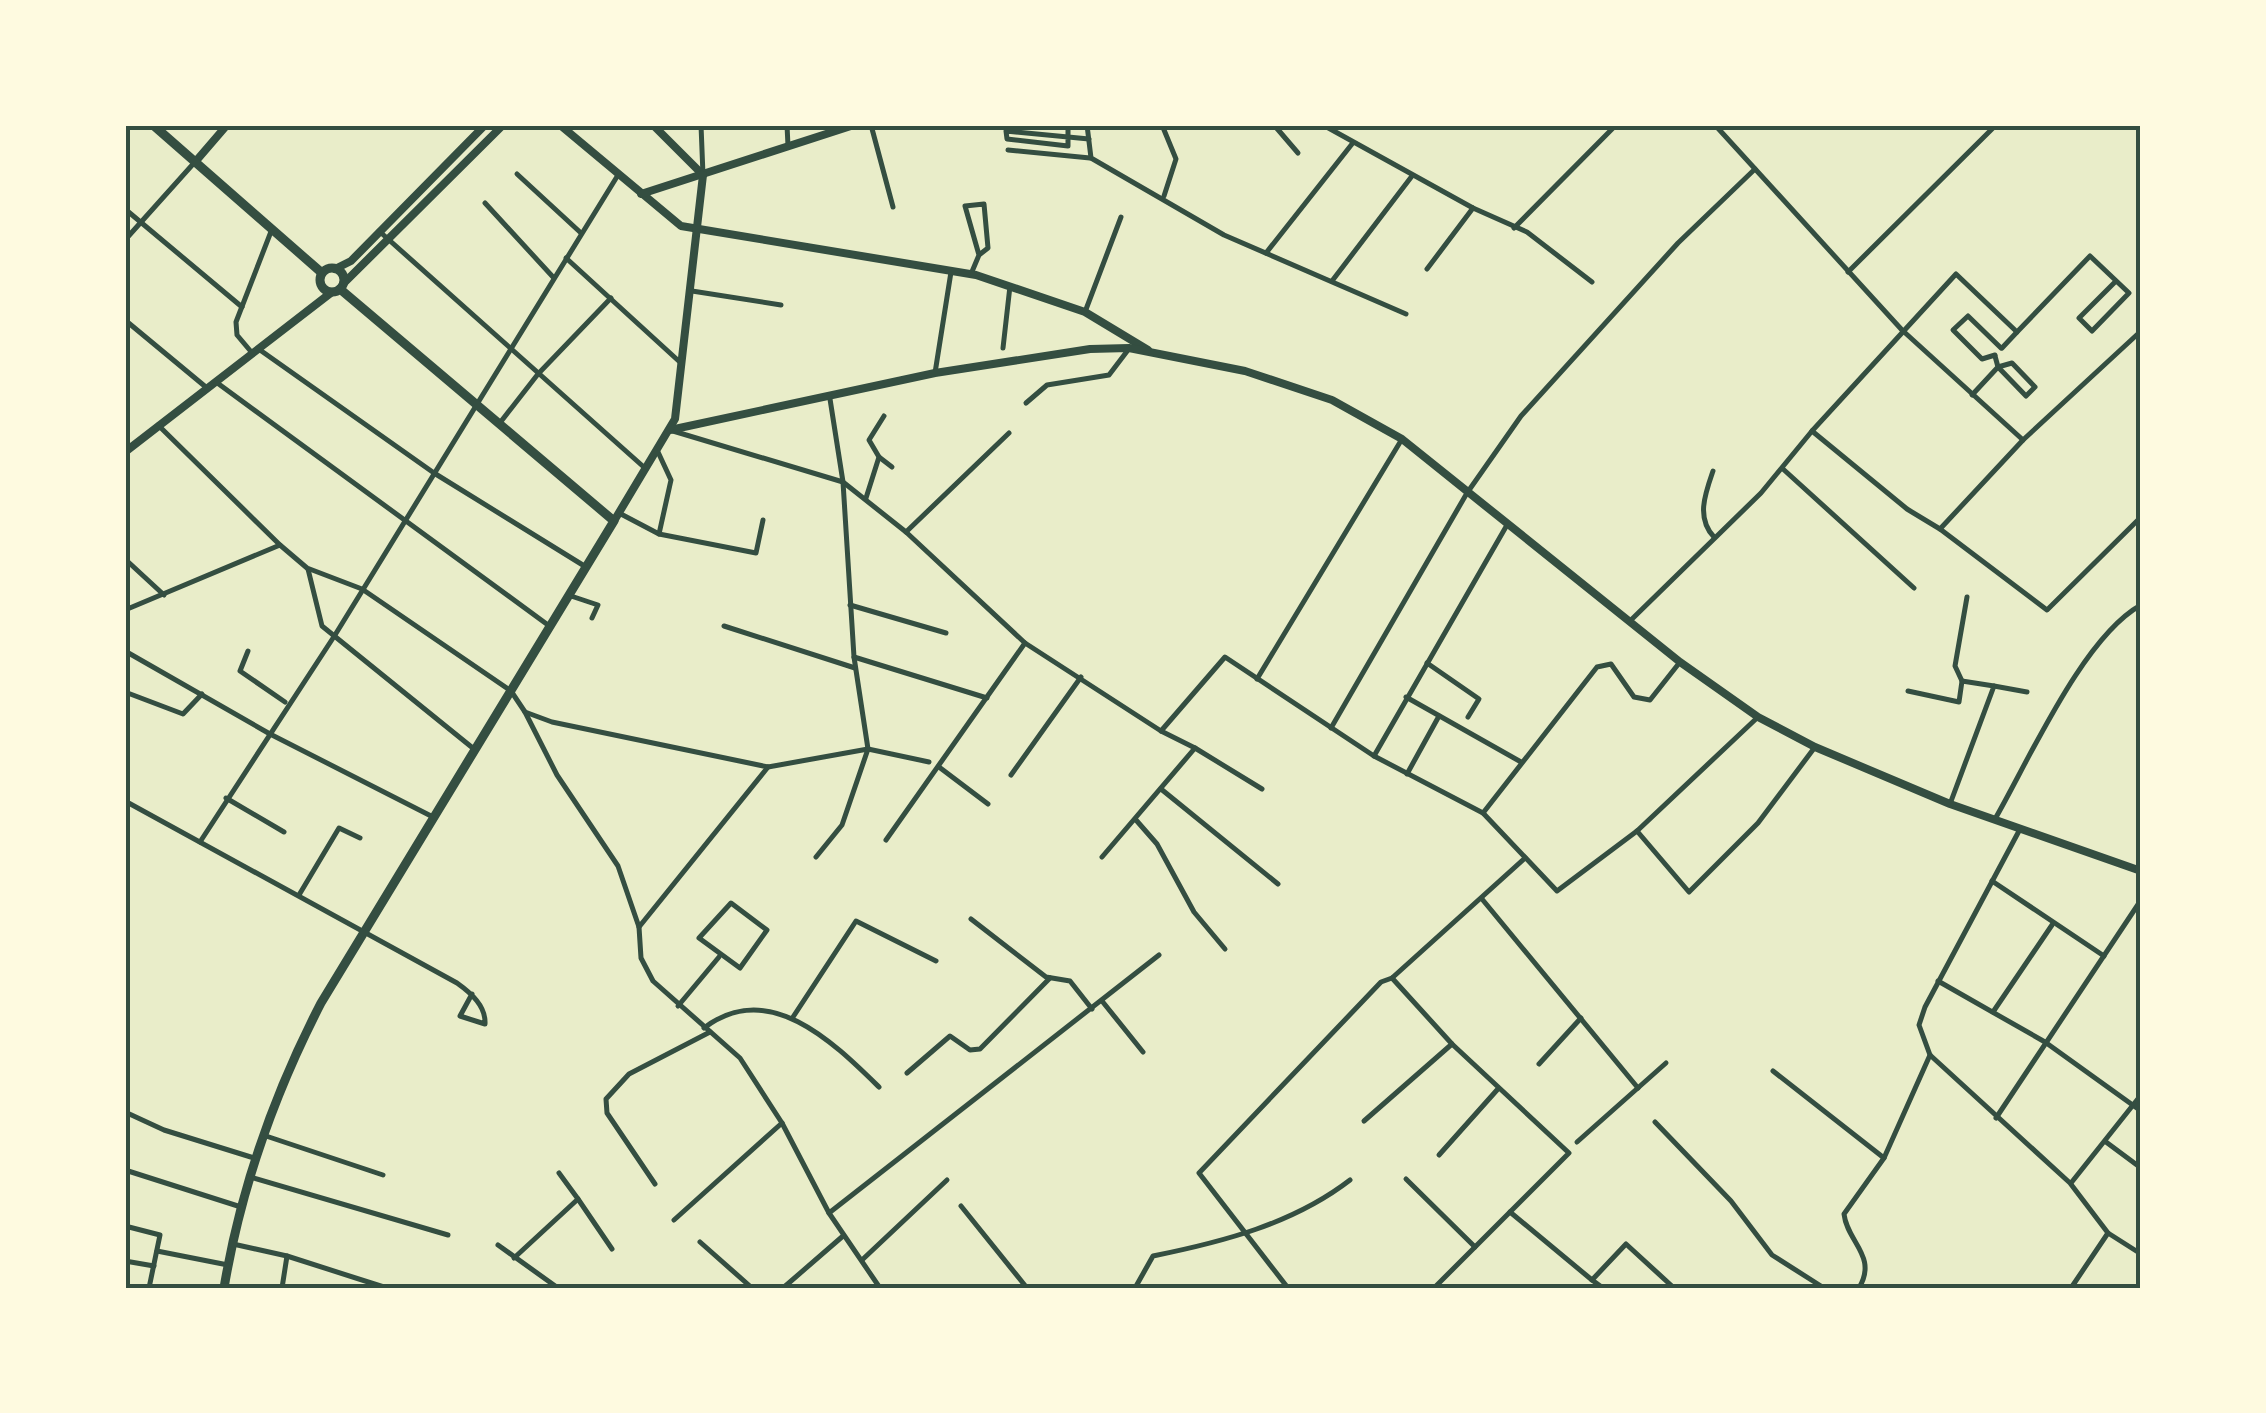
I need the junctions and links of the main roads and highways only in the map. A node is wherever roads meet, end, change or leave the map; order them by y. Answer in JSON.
{"nodes":[{"id":1,"x":153,"y":125,"type":"edge"},
{"id":2,"x":227,"y":125,"type":"edge"},
{"id":3,"x":485,"y":125,"type":"edge"},
{"id":4,"x":503,"y":125,"type":"edge"},
{"id":5,"x":560,"y":125,"type":"edge"},
{"id":6,"x":652,"y":125,"type":"edge"},
{"id":7,"x":854,"y":125,"type":"edge"},
{"id":8,"x":196,"y":161,"type":"junction"},
{"id":9,"x":703,"y":175,"type":"junction"},
{"id":10,"x":642,"y":194,"type":"junction"},
{"id":11,"x":695,"y":230,"type":"junction"},
{"id":12,"x":335,"y":268,"type":"junction"},
{"id":13,"x":322,"y":273,"type":"junction"},
{"id":14,"x":338,"y":288,"type":"junction"},
{"id":15,"x":1152,"y":352,"type":"junction"},
{"id":16,"x":670,"y":430,"type":"junction"},
{"id":17,"x":127,"y":447,"type":"edge"},
{"id":18,"x":617,"y":517,"type":"junction"},
{"id":19,"x":2141,"y":872,"type":"edge"},
{"id":20,"x":224,"y":1288,"type":"edge"}],
"edges":[{"from":1,"to":8,"type":"main road"},
{"from":2,"to":8,"type":"main road"},
{"from":3,"to":12,"type":"main road"},
{"from":4,"to":14,"type":"main road"},
{"from":5,"to":10,"type":"main road"},
{"from":6,"to":9,"type":"main road"},
{"from":7,"to":9,"type":"main road"},
{"from":8,"to":13,"type":"main road"},
{"from":9,"to":10,"type":"main road"},
{"from":9,"to":11,"type":"main road"},
{"from":10,"to":11,"type":"main road"},
{"from":11,"to":15,"type":"main road"},
{"from":11,"to":16,"type":"main road"},
{"from":12,"to":13,"type":"main road"},
{"from":12,"to":14,"type":"main road"},
{"from":13,"to":14,"type":"main road"},
{"from":14,"to":17,"type":"main road"},
{"from":14,"to":18,"type":"main road"},
{"from":15,"to":16,"type":"main road"},
{"from":15,"to":19,"type":"main road"},
{"from":16,"to":18,"type":"main road"},
{"from":18,"to":20,"type":"main road"}]}
